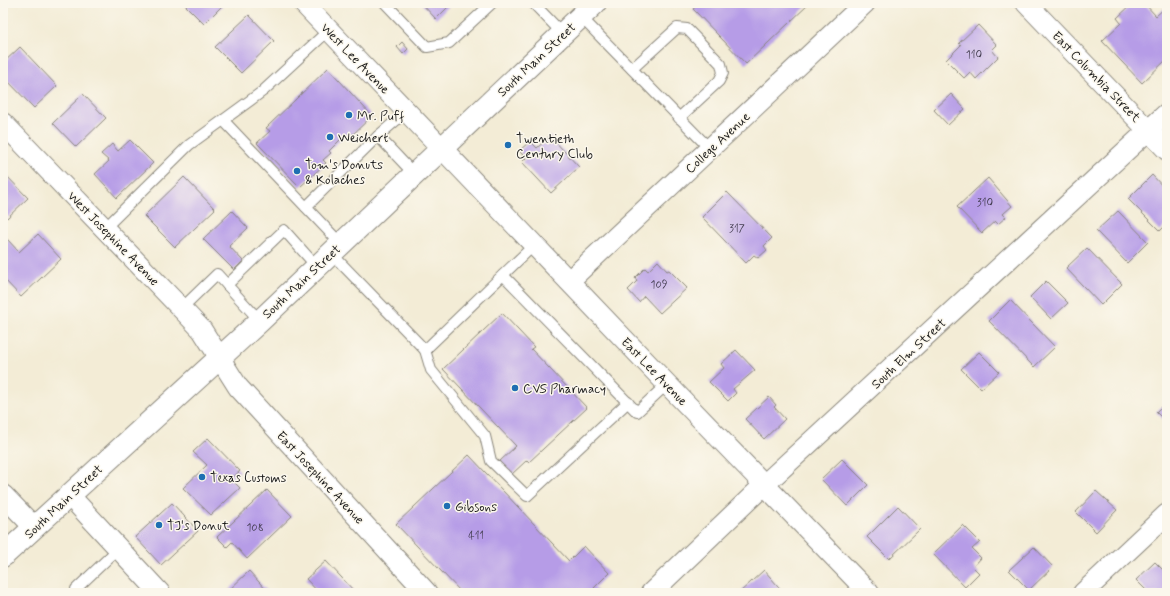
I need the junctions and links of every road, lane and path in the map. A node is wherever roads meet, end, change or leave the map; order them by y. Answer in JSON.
{"nodes":[{"id":1,"x":303,"y":3,"type":"edge"},
{"id":2,"x":385,"y":3,"type":"edge"},
{"id":3,"x":492,"y":3,"type":"edge"},
{"id":4,"x":533,"y":3,"type":"edge"},
{"id":5,"x":864,"y":3,"type":"edge"},
{"id":6,"x":1026,"y":3,"type":"edge"},
{"id":7,"x":588,"y":10,"type":"edge"},
{"id":8,"x":329,"y":30,"type":"junction"},
{"id":9,"x":563,"y":34,"type":"junction"},
{"id":10,"x":632,"y":69,"type":"junction"},
{"id":11,"x":408,"y":111,"type":"junction"},
{"id":12,"x":1167,"y":113,"type":"edge"},
{"id":13,"x":679,"y":118,"type":"junction"},
{"id":14,"x":222,"y":120,"type":"junction"},
{"id":15,"x":3,"y":123,"type":"edge"},
{"id":16,"x":1149,"y":131,"type":"junction"},
{"id":17,"x":378,"y":136,"type":"junction"},
{"id":18,"x":442,"y":147,"type":"junction"},
{"id":19,"x":710,"y":149,"type":"junction"},
{"id":20,"x":1167,"y":150,"type":"edge"},
{"id":21,"x":414,"y":174,"type":"junction"},
{"id":22,"x":306,"y":207,"type":"junction"},
{"id":23,"x":105,"y":228,"type":"junction"},
{"id":24,"x":534,"y":245,"type":"junction"},
{"id":25,"x":330,"y":254,"type":"junction"},
{"id":26,"x":503,"y":275,"type":"junction"},
{"id":27,"x":569,"y":281,"type":"junction"},
{"id":28,"x":227,"y":285,"type":"junction"},
{"id":29,"x":182,"y":308,"type":"junction"},
{"id":30,"x":260,"y":321,"type":"junction"},
{"id":31,"x":425,"y":350,"type":"junction"},
{"id":32,"x":220,"y":358,"type":"junction"},
{"id":33,"x":667,"y":384,"type":"junction"},
{"id":34,"x":628,"y":402,"type":"junction"},
{"id":35,"x":764,"y":486,"type":"junction"},
{"id":36,"x":3,"y":495,"type":"edge"},
{"id":37,"x":69,"y":495,"type":"junction"},
{"id":38,"x":1167,"y":514,"type":"edge"},
{"id":39,"x":34,"y":527,"type":"junction"},
{"id":40,"x":119,"y":548,"type":"junction"},
{"id":41,"x":3,"y":556,"type":"edge"},
{"id":42,"x":76,"y":592,"type":"edge"},
{"id":43,"x":160,"y":593,"type":"edge"},
{"id":44,"x":428,"y":593,"type":"edge"},
{"id":45,"x":651,"y":593,"type":"edge"},
{"id":46,"x":870,"y":593,"type":"edge"},
{"id":47,"x":1083,"y":593,"type":"edge"}],
"edges":[{"from":1,"to":8,"type":"street","name":"West Lee Avenue"},
{"from":2,"to":3,"type":"lane"},
{"from":4,"to":9,"type":"lane"},
{"from":5,"to":19,"type":"street","name":"College Avenue"},
{"from":6,"to":16,"type":"street","name":"East Columbia Street"},
{"from":7,"to":9,"type":"main road","name":"South Main Street"},
{"from":7,"to":10,"type":"lane"},
{"from":8,"to":11,"type":"street","name":"West Lee Avenue"},
{"from":8,"to":14,"type":"lane"},
{"from":9,"to":18,"type":"main road","name":"South Main Street"},
{"from":10,"to":13,"type":"lane"},
{"from":10,"to":13,"type":"lane"},
{"from":11,"to":17,"type":"lane"},
{"from":11,"to":18,"type":"street","name":"West Lee Avenue"},
{"from":12,"to":16,"type":"street","name":"South Elm Street"},
{"from":13,"to":19,"type":"lane"},
{"from":14,"to":22,"type":"lane"},
{"from":14,"to":23,"type":"lane"},
{"from":15,"to":23,"type":"street","name":"West Josephine Avenue"},
{"from":16,"to":20,"type":"street","name":"East Columbia Street"},
{"from":16,"to":35,"type":"street","name":"South Elm Street"},
{"from":17,"to":21,"type":"lane"},
{"from":17,"to":22,"type":"lane"},
{"from":18,"to":21,"type":"main road","name":"South Main Street"},
{"from":18,"to":24,"type":"street","name":"East Lee Avenue"},
{"from":19,"to":27,"type":"street","name":"College Avenue"},
{"from":21,"to":25,"type":"main road","name":"South Main Street"},
{"from":22,"to":25,"type":"lane"},
{"from":23,"to":29,"type":"street","name":"West Josephine Avenue"},
{"from":24,"to":26,"type":"lane"},
{"from":24,"to":27,"type":"street","name":"East Lee Avenue"},
{"from":25,"to":28,"type":"lane"},
{"from":25,"to":30,"type":"main road","name":"South Main Street"},
{"from":25,"to":31,"type":"lane"},
{"from":26,"to":31,"type":"lane"},
{"from":26,"to":34,"type":"lane"},
{"from":27,"to":33,"type":"street","name":"East Lee Avenue"},
{"from":28,"to":29,"type":"lane"},
{"from":28,"to":30,"type":"lane"},
{"from":29,"to":32,"type":"street","name":"West Josephine Avenue"},
{"from":30,"to":32,"type":"main road","name":"South Main Street"},
{"from":31,"to":34,"type":"lane"},
{"from":32,"to":37,"type":"main road","name":"South Main Street"},
{"from":32,"to":44,"type":"street","name":"East Josephine Avenue"},
{"from":33,"to":34,"type":"lane"},
{"from":33,"to":35,"type":"street","name":"East Lee Avenue"},
{"from":35,"to":45,"type":"street","name":"South Elm Street"},
{"from":35,"to":46,"type":"street","name":"East Lee Avenue"},
{"from":36,"to":39,"type":"street"},
{"from":37,"to":39,"type":"main road","name":"South Main Street"},
{"from":37,"to":40,"type":"street"},
{"from":38,"to":47,"type":"street"},
{"from":39,"to":41,"type":"main road","name":"South Main Street"},
{"from":40,"to":42,"type":"lane"},
{"from":40,"to":43,"type":"street"}]}
